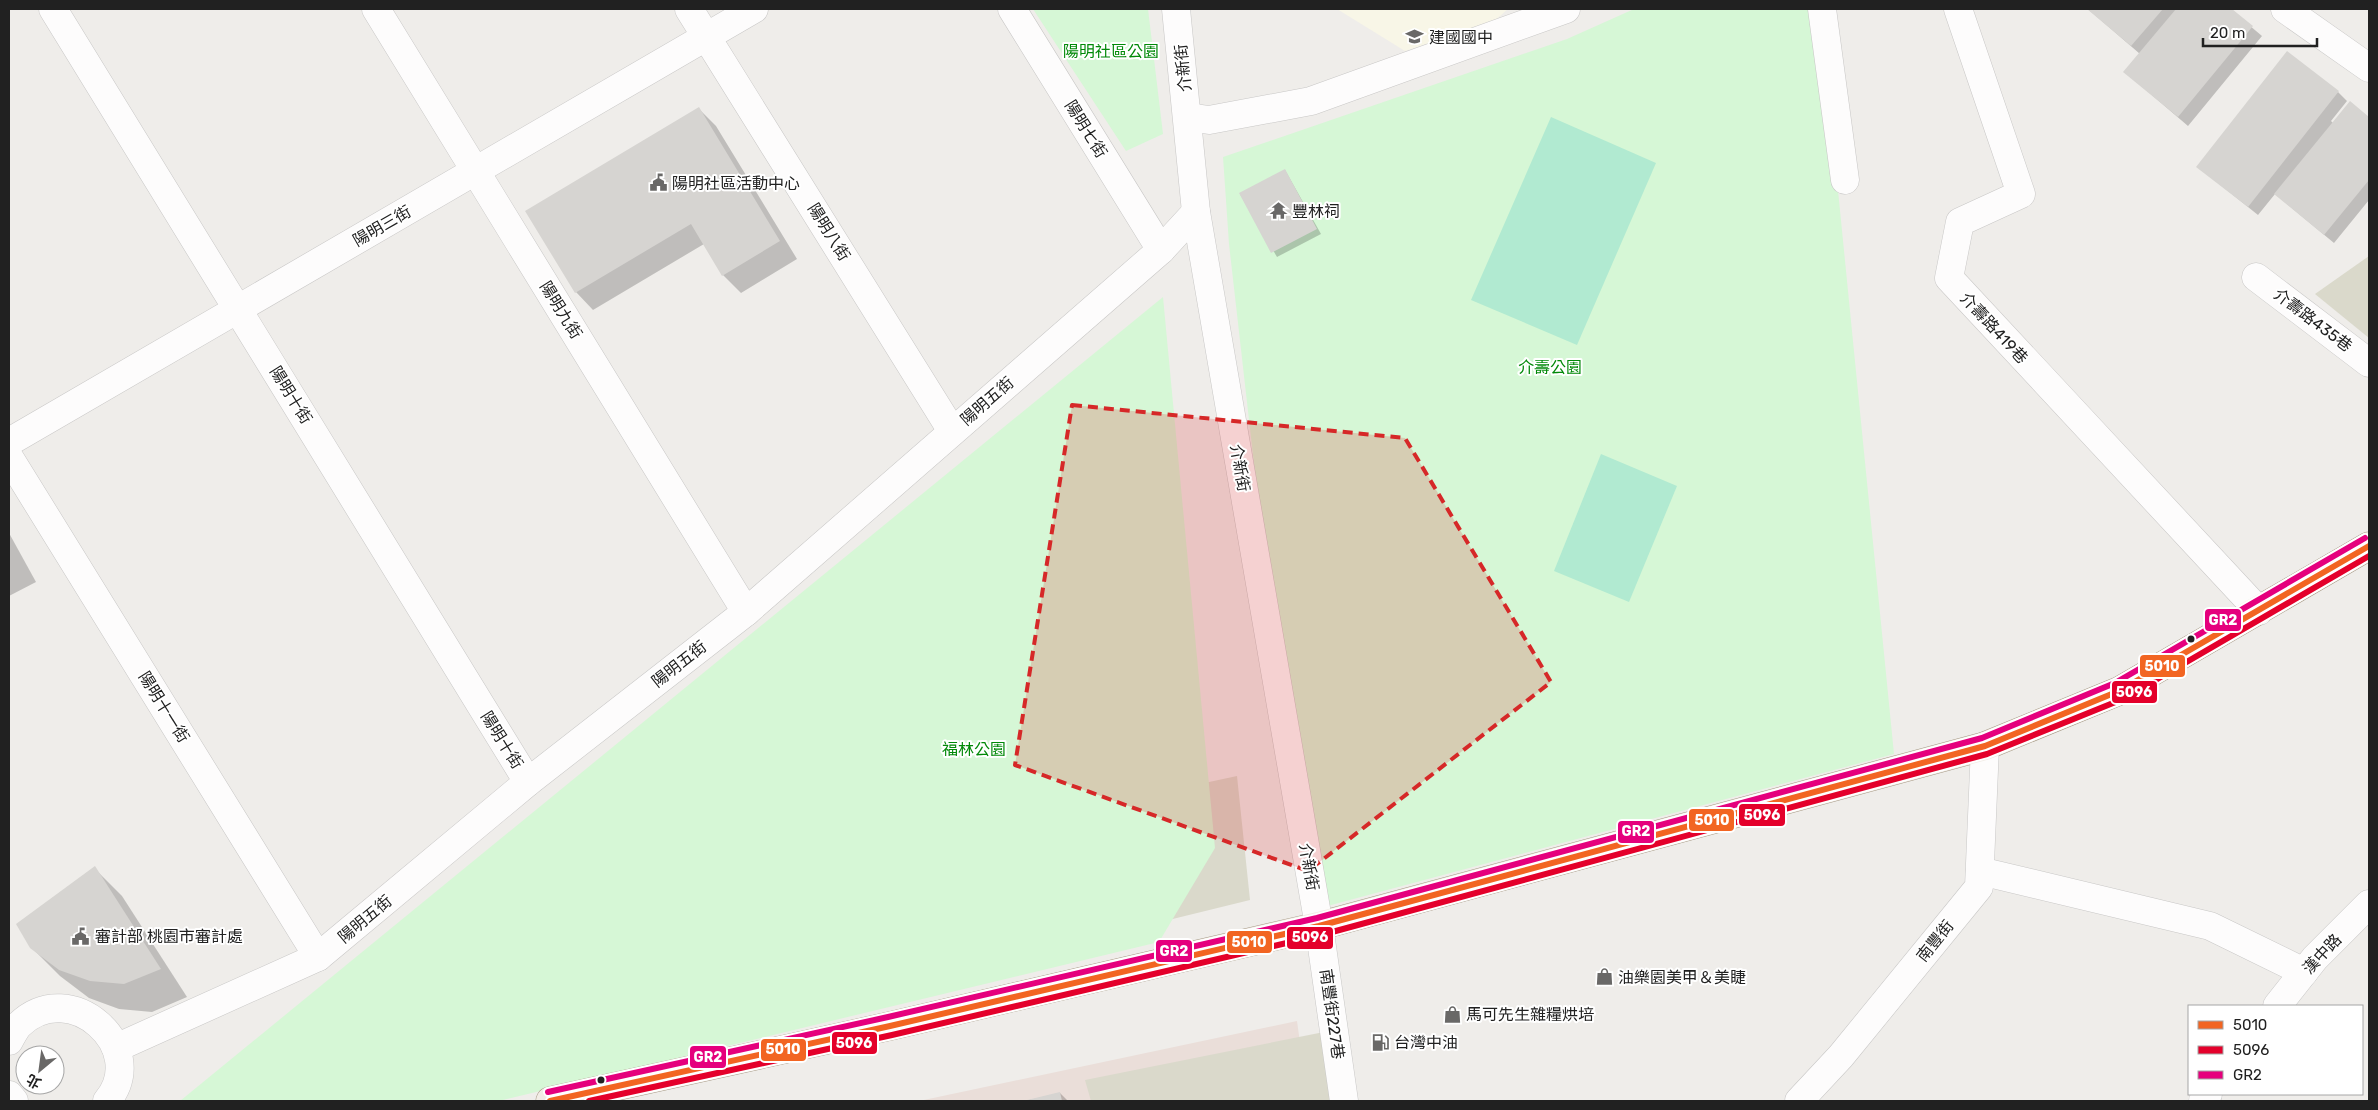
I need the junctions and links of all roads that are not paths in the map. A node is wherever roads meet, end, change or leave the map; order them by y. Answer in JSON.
{"nodes":[{"id":1,"x":53,"y":9,"type":"edge"},
{"id":2,"x":376,"y":9,"type":"edge"},
{"id":3,"x":689,"y":9,"type":"edge"},
{"id":4,"x":754,"y":9,"type":"edge"},
{"id":5,"x":1012,"y":9,"type":"edge"},
{"id":6,"x":1176,"y":9,"type":"edge"},
{"id":7,"x":1566,"y":9,"type":"edge"},
{"id":8,"x":1822,"y":9,"type":"edge"},
{"id":9,"x":1958,"y":9,"type":"edge"},
{"id":10,"x":2285,"y":9,"type":"edge"},
{"id":11,"x":707,"y":36,"type":"junction"},
{"id":12,"x":2369,"y":68,"type":"edge"},
{"id":13,"x":1188,"y":117,"type":"junction"},
{"id":14,"x":476,"y":171,"type":"junction"},
{"id":15,"x":1845,"y":180,"type":"dead end"},
{"id":16,"x":1196,"y":212,"type":"junction"},
{"id":17,"x":1161,"y":250,"type":"junction"},
{"id":18,"x":2256,"y":277,"type":"dead end"},
{"id":19,"x":238,"y":309,"type":"junction"},
{"id":20,"x":2369,"y":363,"type":"edge"},
{"id":21,"x":952,"y":431,"type":"junction"},
{"id":22,"x":9,"y":442,"type":"edge"},
{"id":23,"x":9,"y":457,"type":"edge"},
{"id":24,"x":2369,"y":546,"type":"edge"},
{"id":25,"x":2259,"y":611,"type":"junction"},
{"id":26,"x":746,"y":612,"type":"junction"},
{"id":27,"x":1985,"y":746,"type":"junction"},
{"id":28,"x":528,"y":782,"type":"junction"},
{"id":29,"x":1980,"y":871,"type":"junction"},
{"id":30,"x":2369,"y":904,"type":"edge"},
{"id":31,"x":1319,"y":926,"type":"junction"},
{"id":32,"x":318,"y":957,"type":"junction"},
{"id":33,"x":2304,"y":972,"type":"junction"},
{"id":34,"x":2278,"y":1005,"type":"edge"},
{"id":35,"x":12,"y":1025,"type":"edge"},
{"id":36,"x":116,"y":1048,"type":"junction"},
{"id":37,"x":9,"y":1094,"type":"edge"},
{"id":38,"x":14,"y":1101,"type":"edge"},
{"id":39,"x":107,"y":1101,"type":"edge"},
{"id":40,"x":550,"y":1101,"type":"edge"},
{"id":41,"x":1344,"y":1101,"type":"edge"},
{"id":42,"x":1799,"y":1101,"type":"edge"}],
"edges":[{"from":1,"to":19,"type":"street","name":"陽明十街"},
{"from":2,"to":14,"type":"street","name":"陽明九街"},
{"from":3,"to":11,"type":"street","name":"陽明八街"},
{"from":4,"to":11,"type":"street","name":"陽明三街"},
{"from":5,"to":17,"type":"street","name":"陽明七街"},
{"from":6,"to":13,"type":"street","name":"介新街"},
{"from":7,"to":13,"type":"street"},
{"from":8,"to":15,"type":"street"},
{"from":9,"to":25,"type":"street","name":"介壽路419巷"},
{"from":10,"to":12,"type":"street"},
{"from":11,"to":14,"type":"street","name":"陽明三街"},
{"from":11,"to":21,"type":"street","name":"陽明八街"},
{"from":13,"to":16,"type":"street","name":"介新街"},
{"from":14,"to":19,"type":"street","name":"陽明三街"},
{"from":14,"to":26,"type":"street","name":"陽明九街"},
{"from":16,"to":17,"type":"street","name":"陽明五街"},
{"from":16,"to":31,"type":"street","name":"介新街"},
{"from":17,"to":21,"type":"street","name":"陽明五街"},
{"from":18,"to":20,"type":"street","name":"介壽路435巷"},
{"from":19,"to":22,"type":"street","name":"陽明三街"},
{"from":19,"to":28,"type":"street","name":"陽明十街"},
{"from":21,"to":26,"type":"street","name":"陽明五街"},
{"from":23,"to":32,"type":"street","name":"陽明十一街"},
{"from":24,"to":25,"type":"main road"},
{"from":25,"to":27,"type":"main road"},
{"from":26,"to":28,"type":"street","name":"陽明五街"},
{"from":27,"to":29,"type":"street","name":"南豐街"},
{"from":27,"to":31,"type":"main road"},
{"from":28,"to":32,"type":"street","name":"陽明五街"},
{"from":29,"to":33,"type":"street"},
{"from":29,"to":42,"type":"street","name":"南豐街"},
{"from":30,"to":33,"type":"street","name":"漢中路"},
{"from":31,"to":40,"type":"main road"},
{"from":31,"to":41,"type":"street","name":"南豐街227巷"},
{"from":32,"to":36,"type":"street","name":"陽明五街"},
{"from":33,"to":34,"type":"street","name":"漢中路"},
{"from":35,"to":36,"type":"street"},
{"from":36,"to":39,"type":"street"},
{"from":37,"to":38,"type":"street"}]}
